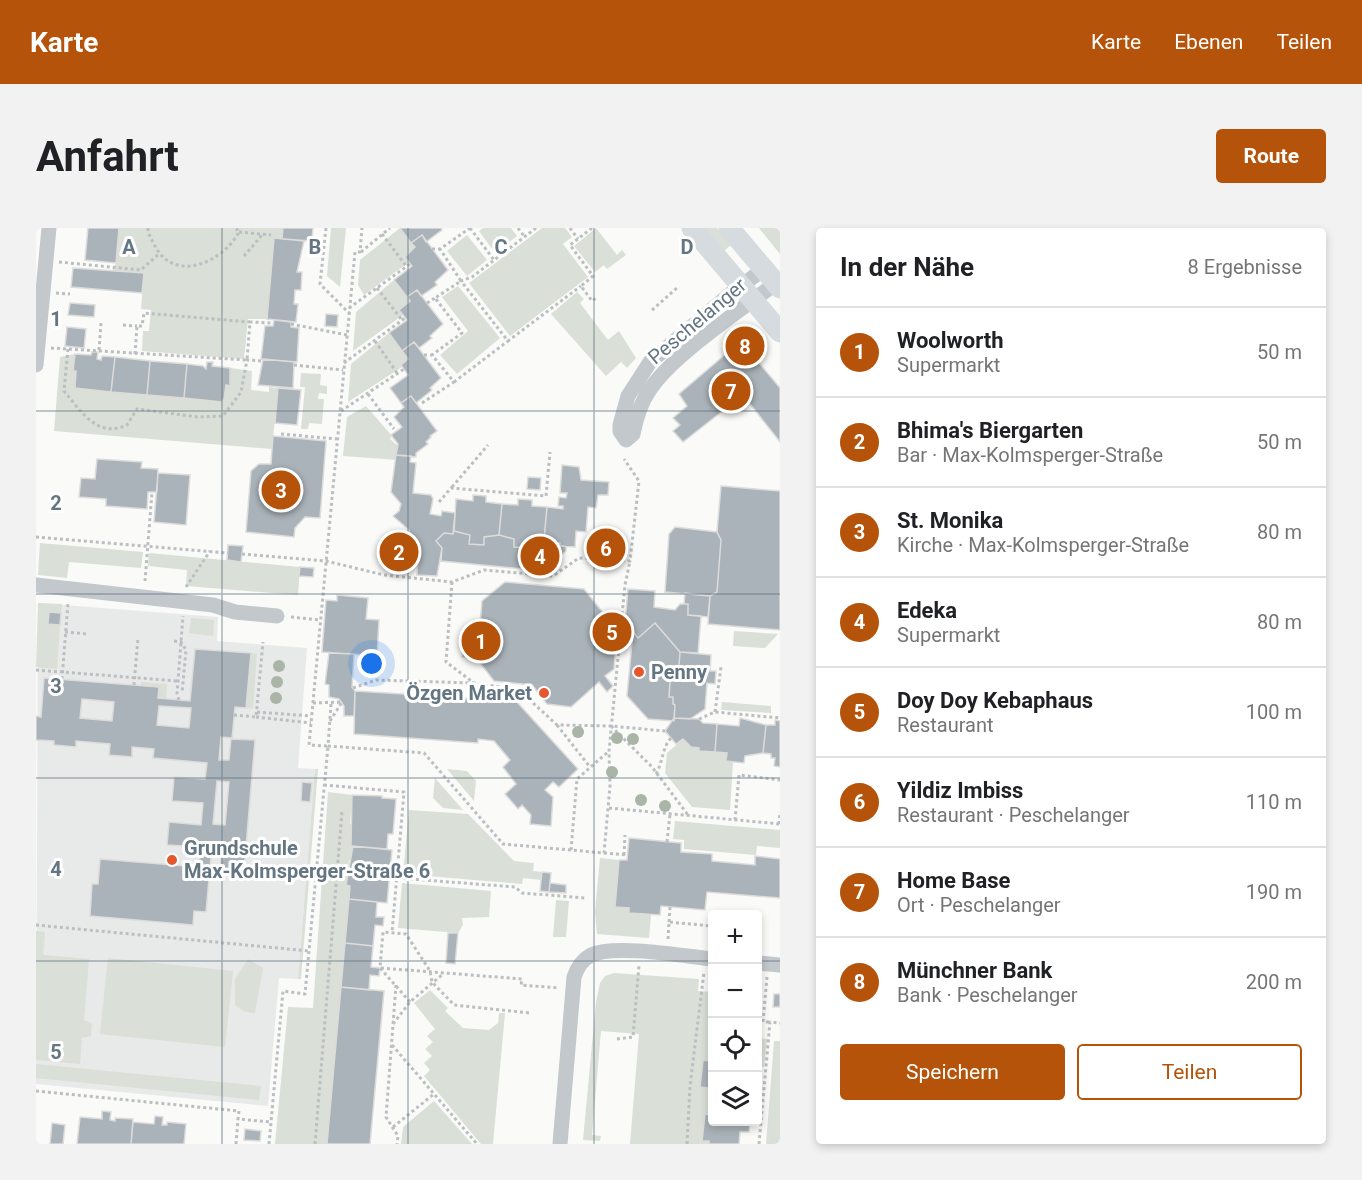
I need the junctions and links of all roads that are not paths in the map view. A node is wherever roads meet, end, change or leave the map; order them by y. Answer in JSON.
{"nodes":[{"id":1,"x":49,"y":228,"type":"edge"},
{"id":2,"x":692,"y":228,"type":"edge"},
{"id":3,"x":729,"y":228,"type":"edge"},
{"id":4,"x":773,"y":280,"type":"edge"},
{"id":5,"x":747,"y":293,"type":"junction"},
{"id":6,"x":780,"y":332,"type":"edge"},
{"id":7,"x":36,"y":365,"type":"edge"},
{"id":8,"x":36,"y":585,"type":"edge"},
{"id":9,"x":277,"y":616,"type":"road end"},
{"id":10,"x":708,"y":958,"type":"edge"},
{"id":11,"x":762,"y":963,"type":"edge"},
{"id":12,"x":780,"y":964,"type":"edge"},
{"id":13,"x":560,"y":1144,"type":"edge"}],
"edges":[{"from":1,"to":7,"type":"street"},
{"from":2,"to":5,"type":"main road"},
{"from":3,"to":4,"type":"main road"},
{"from":4,"to":5,"type":"street","name":"Peschelanger"},
{"from":5,"to":5,"type":"street","name":"Peschelanger"},
{"from":5,"to":6,"type":"main road"},
{"from":8,"to":9,"type":"street"},
{"from":10,"to":13,"type":"street"},
{"from":11,"to":12,"type":"street"}]}
